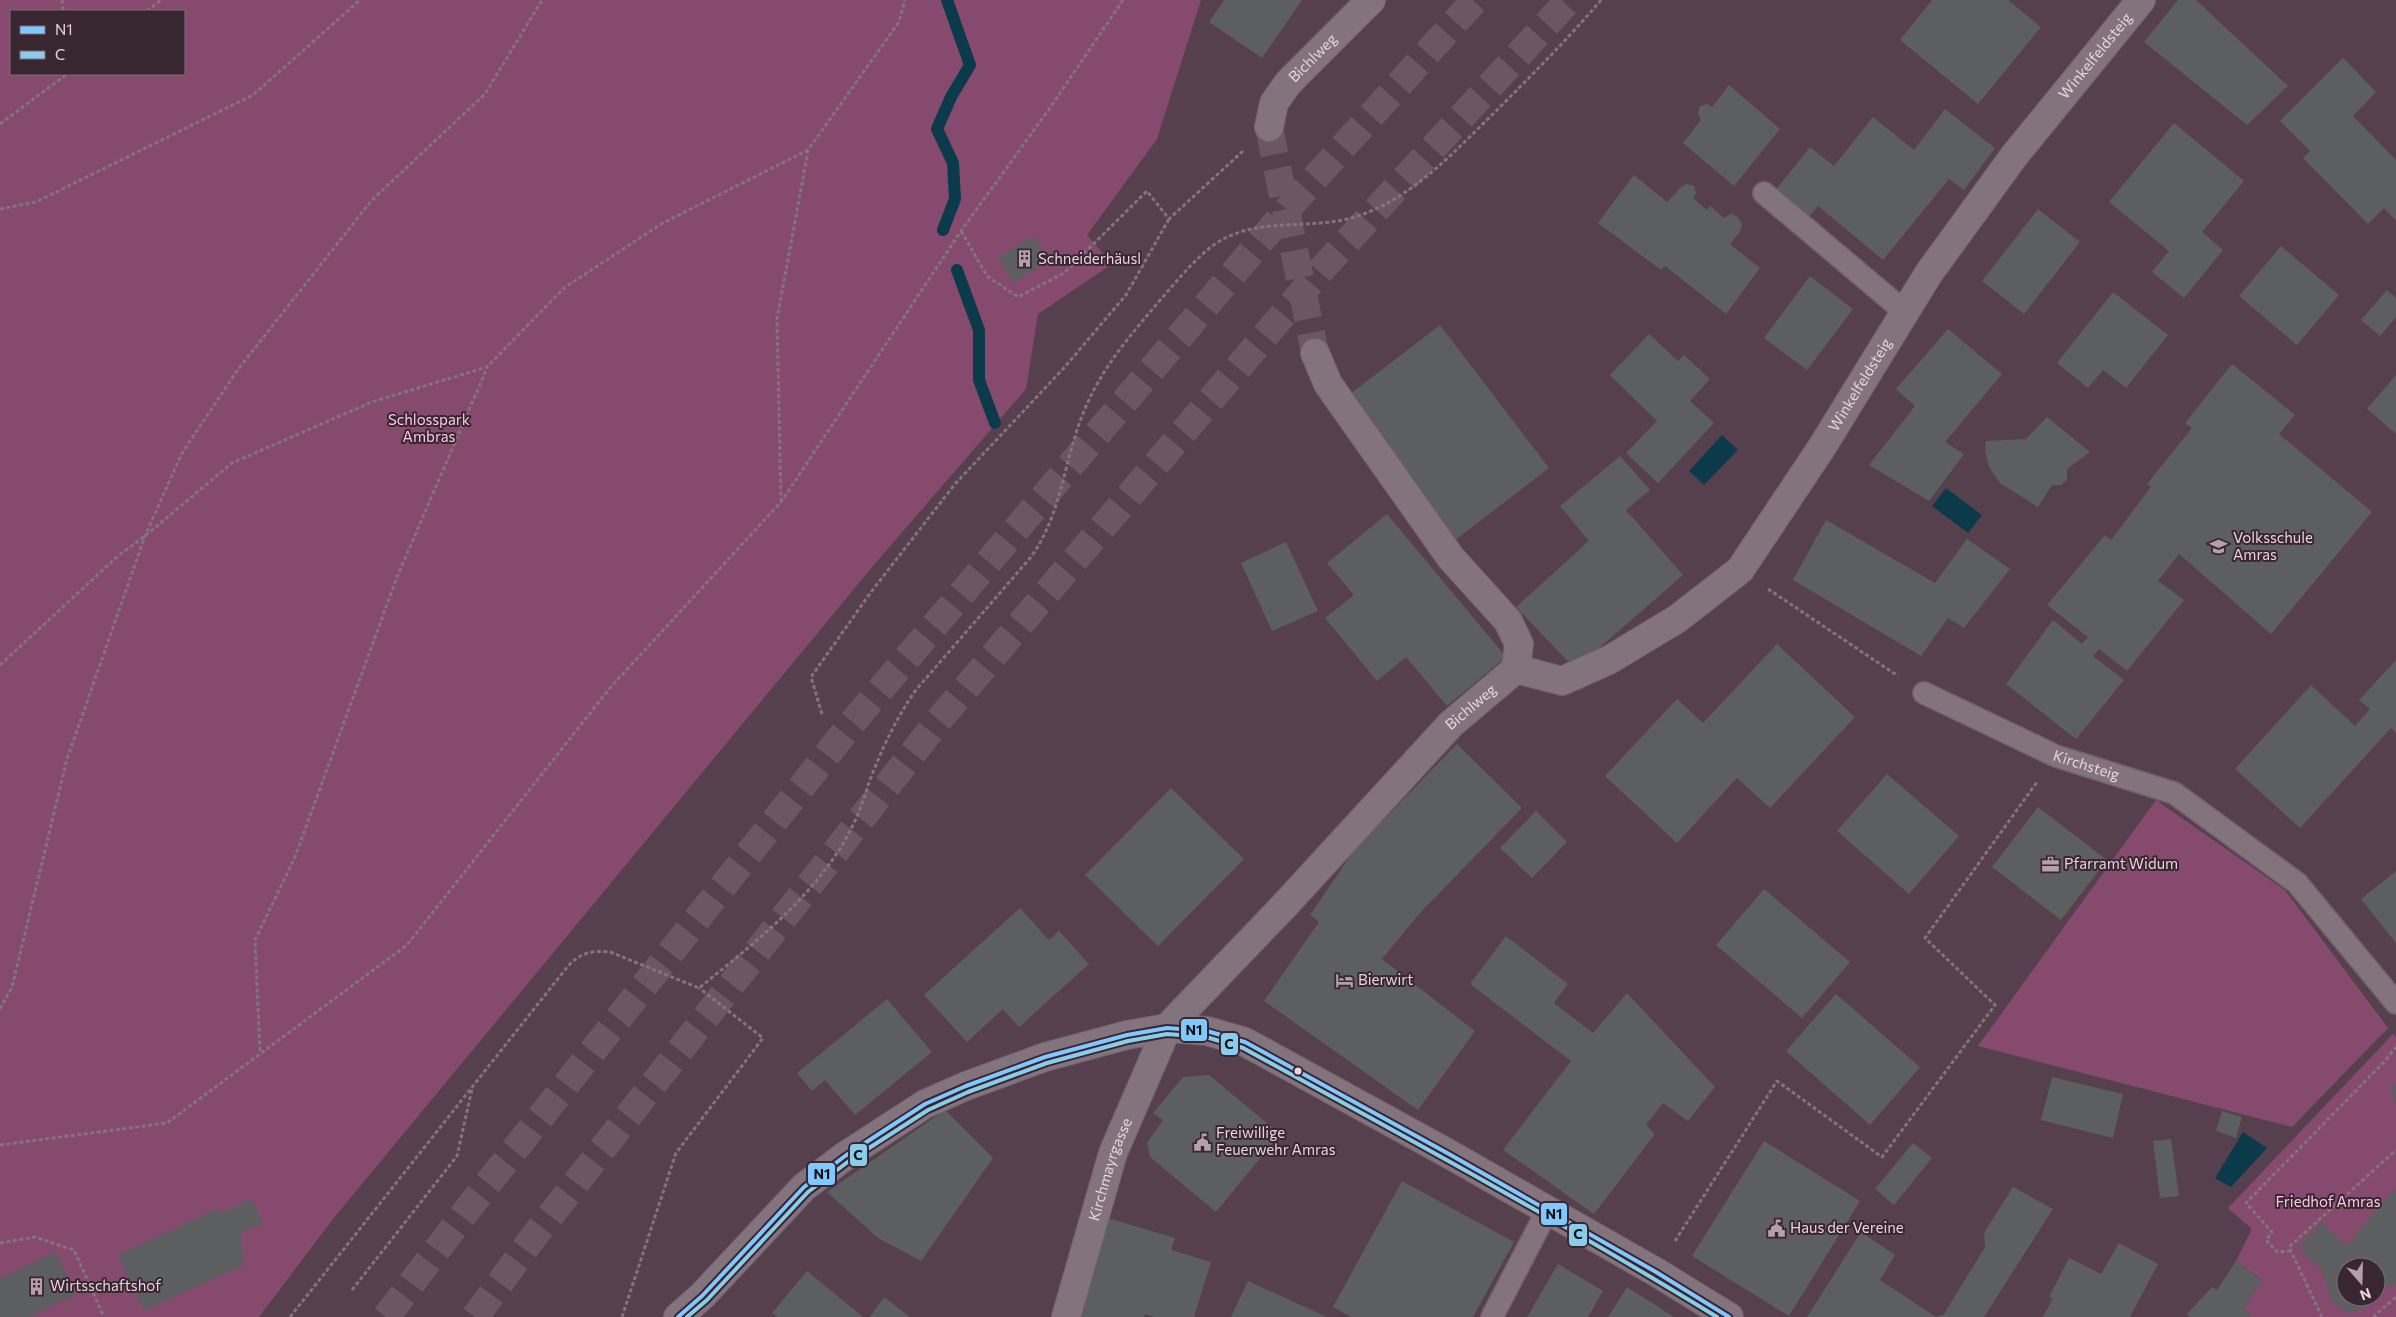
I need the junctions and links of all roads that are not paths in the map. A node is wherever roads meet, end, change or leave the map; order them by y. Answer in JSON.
{"nodes":[{"id":1,"x":1371,"y":0,"type":"edge"},
{"id":2,"x":2142,"y":0,"type":"edge"},
{"id":3,"x":1269,"y":127,"type":"tunnel mouth"},
{"id":4,"x":1764,"y":193,"type":"dead end"},
{"id":5,"x":1905,"y":312,"type":"junction"},
{"id":6,"x":1315,"y":353,"type":"tunnel mouth"},
{"id":7,"x":1516,"y":669,"type":"junction"},
{"id":8,"x":1924,"y":693,"type":"road end"},
{"id":9,"x":2396,"y":1003,"type":"edge"},
{"id":10,"x":1167,"y":1028,"type":"junction"},
{"id":11,"x":1547,"y":1211,"type":"junction"},
{"id":12,"x":678,"y":1317,"type":"edge"},
{"id":13,"x":1066,"y":1317,"type":"edge"},
{"id":14,"x":1492,"y":1317,"type":"edge"},
{"id":15,"x":1729,"y":1317,"type":"edge"}],
"edges":[{"from":1,"to":3,"type":"street","name":"Bichlweg"},
{"from":2,"to":5,"type":"street","name":"Winkelfeldsteig"},
{"from":4,"to":5,"type":"lane"},
{"from":5,"to":7,"type":"street","name":"Winkelfeldsteig"},
{"from":6,"to":7,"type":"street"},
{"from":7,"to":10,"type":"street","name":"Bichlweg"},
{"from":8,"to":9,"type":"lane","name":"Kirchsteig"},
{"from":10,"to":11,"type":"street"},
{"from":10,"to":12,"type":"street"},
{"from":10,"to":13,"type":"street","name":"Kirchmayrgasse"},
{"from":11,"to":14,"type":"lane"},
{"from":11,"to":15,"type":"street"}]}
